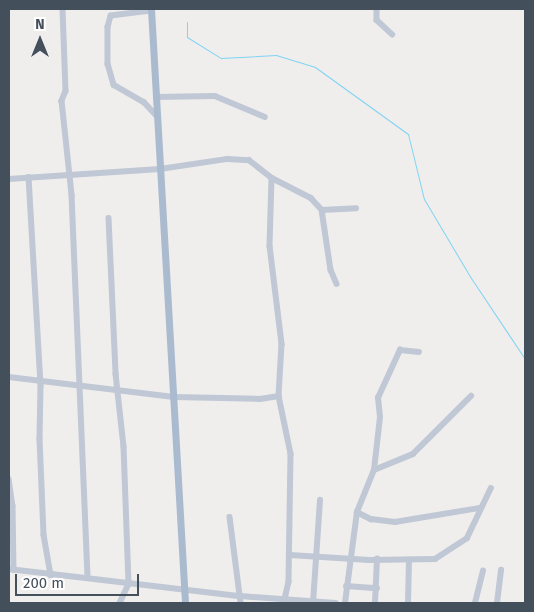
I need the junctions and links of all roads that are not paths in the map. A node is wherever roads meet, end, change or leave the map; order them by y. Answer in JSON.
{"nodes":[{"id":1,"x":63,"y":9,"type":"edge"},
{"id":2,"x":377,"y":9,"type":"edge"},
{"id":3,"x":151,"y":10,"type":"edge"},
{"id":4,"x":392,"y":34,"type":"dead end"},
{"id":5,"x":156,"y":97,"type":"junction"},
{"id":6,"x":157,"y":116,"type":"junction"},
{"id":7,"x":265,"y":116,"type":"dead end"},
{"id":8,"x":160,"y":170,"type":"junction"},
{"id":9,"x":70,"y":174,"type":"junction"},
{"id":10,"x":29,"y":177,"type":"junction"},
{"id":11,"x":272,"y":178,"type":"junction"},
{"id":12,"x":9,"y":179,"type":"edge"},
{"id":13,"x":356,"y":208,"type":"dead end"},
{"id":14,"x":322,"y":210,"type":"junction"},
{"id":15,"x":109,"y":218,"type":"dead end"},
{"id":16,"x":337,"y":284,"type":"dead end"},
{"id":17,"x":419,"y":352,"type":"dead end"},
{"id":18,"x":9,"y":377,"type":"edge"},
{"id":19,"x":40,"y":380,"type":"junction"},
{"id":20,"x":79,"y":384,"type":"junction"},
{"id":21,"x":118,"y":390,"type":"junction"},
{"id":22,"x":279,"y":396,"type":"junction"},
{"id":23,"x":471,"y":396,"type":"dead end"},
{"id":24,"x":174,"y":397,"type":"junction"},
{"id":25,"x":374,"y":470,"type":"junction"},
{"id":26,"x":9,"y":479,"type":"edge"},
{"id":27,"x":491,"y":488,"type":"dead end"},
{"id":28,"x":320,"y":500,"type":"dead end"},
{"id":29,"x":480,"y":508,"type":"junction"},
{"id":30,"x":357,"y":512,"type":"junction"},
{"id":31,"x":230,"y":517,"type":"dead end"},
{"id":32,"x":290,"y":555,"type":"junction"},
{"id":33,"x":316,"y":556,"type":"junction"},
{"id":34,"x":350,"y":558,"type":"junction"},
{"id":35,"x":377,"y":559,"type":"junction"},
{"id":36,"x":409,"y":560,"type":"junction"},
{"id":37,"x":12,"y":569,"type":"edge"},
{"id":38,"x":501,"y":570,"type":"dead end"},
{"id":39,"x":483,"y":571,"type":"dead end"},
{"id":40,"x":51,"y":575,"type":"junction"},
{"id":41,"x":88,"y":578,"type":"junction"},
{"id":42,"x":129,"y":584,"type":"junction"},
{"id":43,"x":346,"y":586,"type":"junction"},
{"id":44,"x":184,"y":588,"type":"junction"},
{"id":45,"x":377,"y":588,"type":"junction"},
{"id":46,"x":240,"y":596,"type":"junction"},
{"id":47,"x":285,"y":599,"type":"junction"},
{"id":48,"x":314,"y":602,"type":"edge"},
{"id":49,"x":120,"y":603,"type":"edge"},
{"id":50,"x":185,"y":603,"type":"edge"},
{"id":51,"x":241,"y":603,"type":"edge"},
{"id":52,"x":336,"y":603,"type":"edge"},
{"id":53,"x":345,"y":603,"type":"edge"},
{"id":54,"x":375,"y":603,"type":"edge"},
{"id":55,"x":408,"y":603,"type":"edge"},
{"id":56,"x":476,"y":603,"type":"edge"},
{"id":57,"x":497,"y":603,"type":"edge"}],
"edges":[{"from":1,"to":9,"type":"street"},
{"from":2,"to":4,"type":"street"},
{"from":3,"to":5,"type":"main road"},
{"from":3,"to":6,"type":"street"},
{"from":5,"to":6,"type":"main road"},
{"from":5,"to":7,"type":"street"},
{"from":6,"to":8,"type":"main road"},
{"from":8,"to":9,"type":"street"},
{"from":8,"to":11,"type":"street"},
{"from":8,"to":24,"type":"main road"},
{"from":9,"to":10,"type":"street"},
{"from":9,"to":20,"type":"street"},
{"from":10,"to":12,"type":"street"},
{"from":10,"to":19,"type":"street"},
{"from":11,"to":14,"type":"street"},
{"from":11,"to":22,"type":"street"},
{"from":13,"to":14,"type":"street"},
{"from":14,"to":16,"type":"street"},
{"from":15,"to":21,"type":"street"},
{"from":17,"to":25,"type":"street"},
{"from":18,"to":19,"type":"street"},
{"from":19,"to":20,"type":"street"},
{"from":19,"to":40,"type":"street"},
{"from":20,"to":21,"type":"street"},
{"from":20,"to":41,"type":"street"},
{"from":21,"to":24,"type":"street"},
{"from":21,"to":42,"type":"street"},
{"from":22,"to":24,"type":"street"},
{"from":22,"to":32,"type":"street"},
{"from":23,"to":25,"type":"street"},
{"from":24,"to":44,"type":"main road"},
{"from":25,"to":30,"type":"street"},
{"from":26,"to":37,"type":"street"},
{"from":27,"to":29,"type":"street"},
{"from":28,"to":33,"type":"street"},
{"from":29,"to":30,"type":"street"},
{"from":29,"to":36,"type":"street"},
{"from":30,"to":34,"type":"street"},
{"from":31,"to":46,"type":"street"},
{"from":32,"to":33,"type":"street"},
{"from":32,"to":47,"type":"street"},
{"from":33,"to":34,"type":"street"},
{"from":33,"to":48,"type":"street"},
{"from":34,"to":35,"type":"street"},
{"from":34,"to":43,"type":"street"},
{"from":35,"to":36,"type":"street"},
{"from":35,"to":45,"type":"street"},
{"from":36,"to":55,"type":"street"},
{"from":37,"to":40,"type":"street"},
{"from":38,"to":57,"type":"street"},
{"from":39,"to":56,"type":"street"},
{"from":40,"to":41,"type":"street"},
{"from":41,"to":42,"type":"street"},
{"from":42,"to":44,"type":"street"},
{"from":42,"to":49,"type":"street"},
{"from":43,"to":45,"type":"street"},
{"from":43,"to":53,"type":"street"},
{"from":44,"to":46,"type":"street"},
{"from":44,"to":50,"type":"main road"},
{"from":45,"to":54,"type":"street"},
{"from":46,"to":47,"type":"street"},
{"from":46,"to":51,"type":"street"},
{"from":47,"to":48,"type":"street"},
{"from":48,"to":52,"type":"street"}]}
